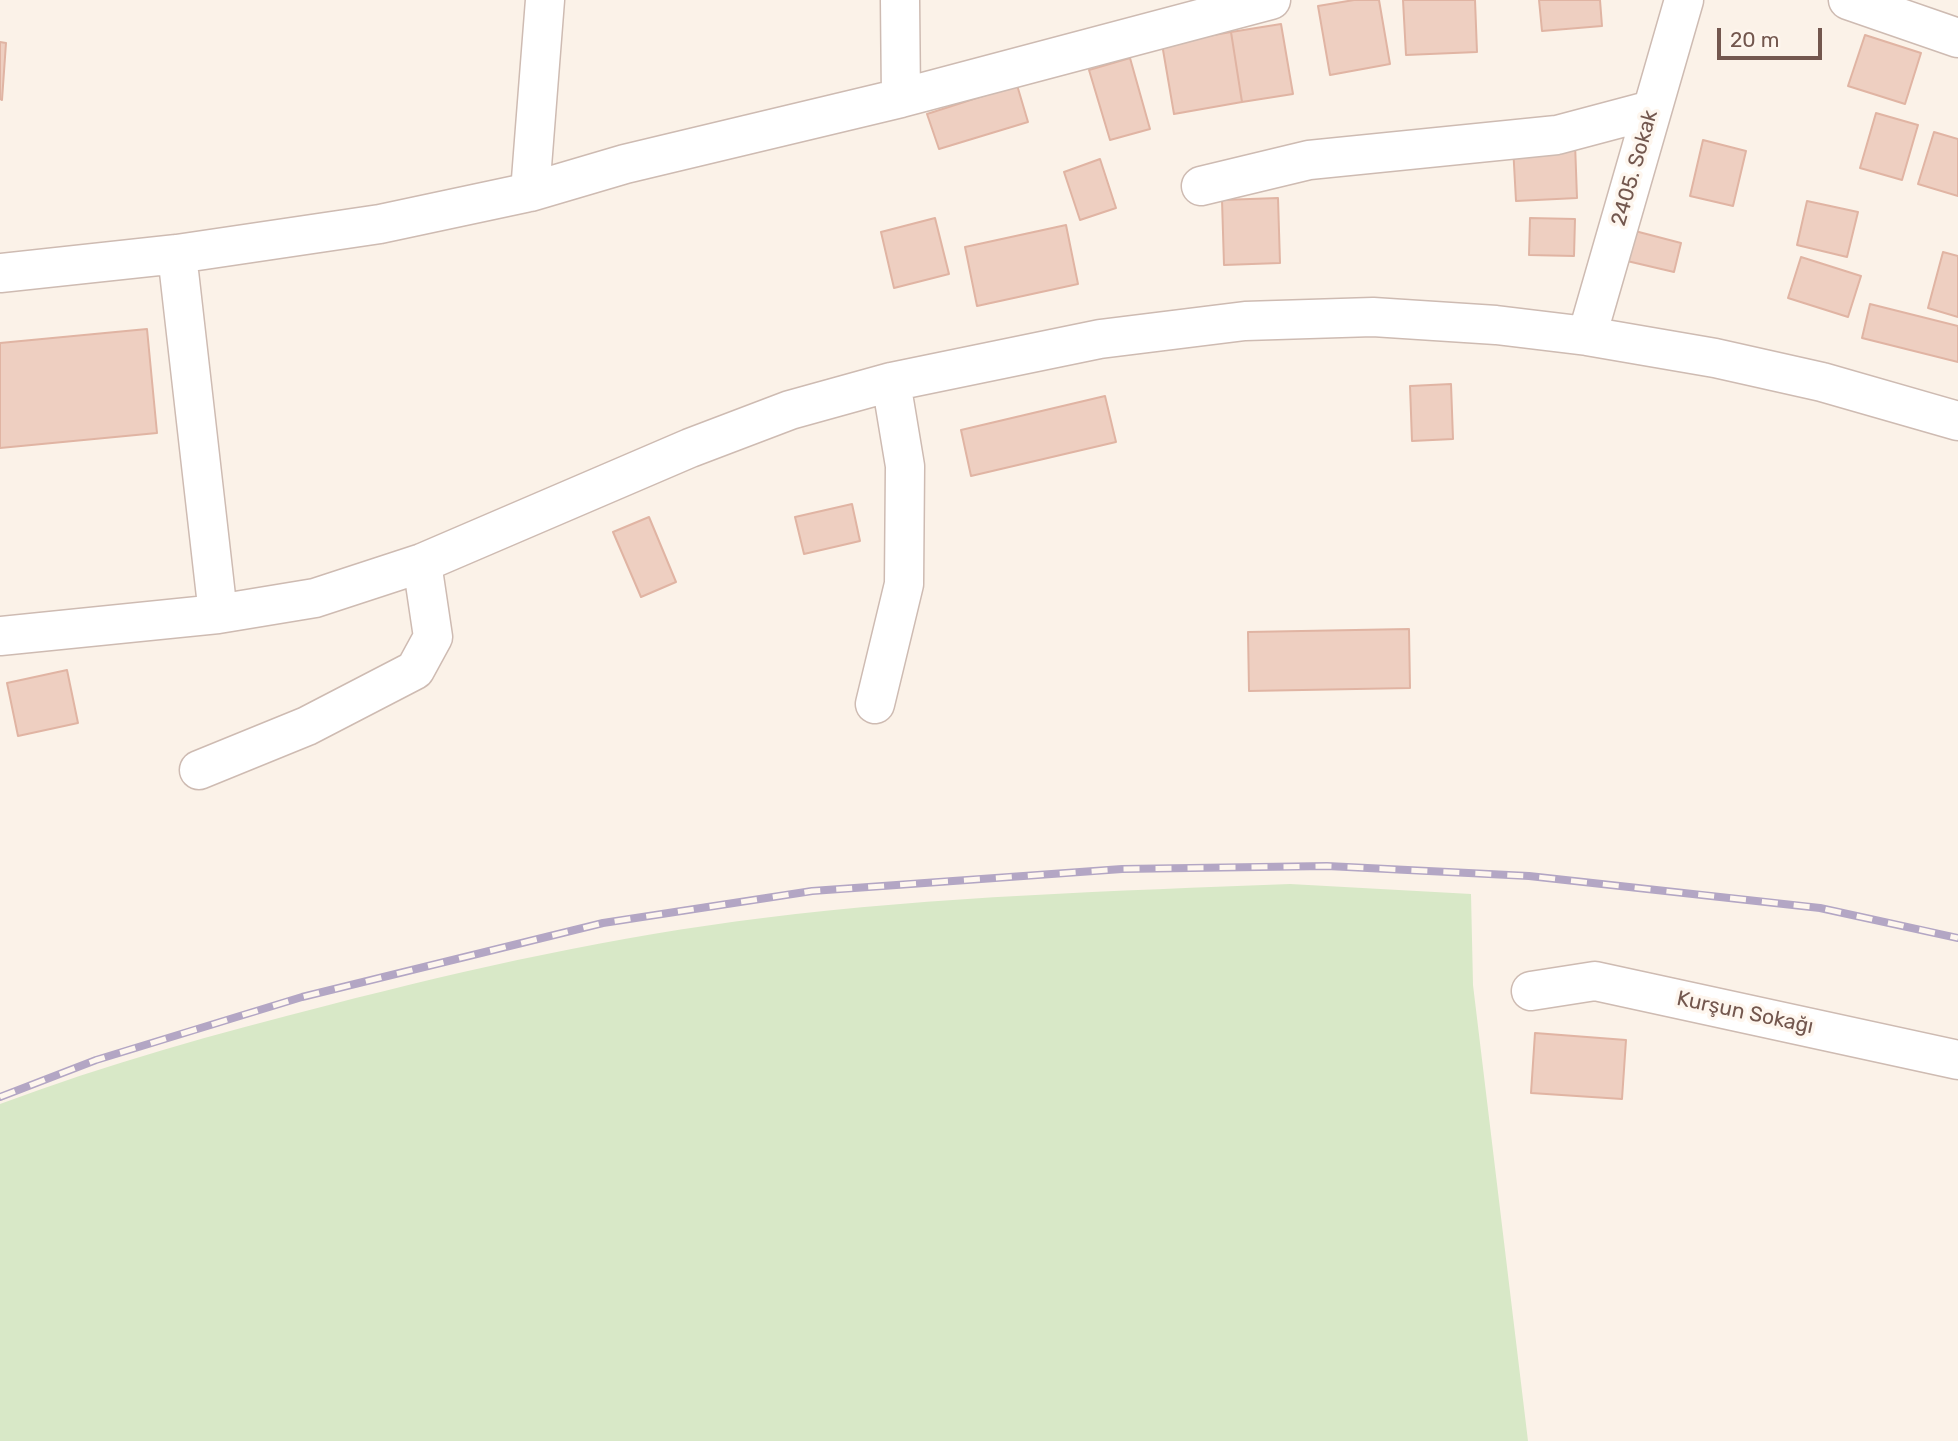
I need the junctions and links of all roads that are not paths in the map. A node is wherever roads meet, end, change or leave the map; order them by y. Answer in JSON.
{"nodes":[{"id":1,"x":545,"y":0,"type":"edge"},
{"id":2,"x":900,"y":0,"type":"edge"},
{"id":3,"x":1271,"y":0,"type":"edge"},
{"id":4,"x":1684,"y":0,"type":"edge"},
{"id":5,"x":1848,"y":0,"type":"edge"},
{"id":6,"x":1958,"y":38,"type":"edge"},
{"id":7,"x":901,"y":98,"type":"junction"},
{"id":8,"x":1651,"y":110,"type":"junction"},
{"id":9,"x":1201,"y":186,"type":"dead end"},
{"id":10,"x":530,"y":192,"type":"junction"},
{"id":11,"x":177,"y":254,"type":"junction"},
{"id":12,"x":0,"y":272,"type":"edge"},
{"id":13,"x":1587,"y":336,"type":"junction"},
{"id":14,"x":891,"y":382,"type":"junction"},
{"id":15,"x":1958,"y":421,"type":"edge"},
{"id":16,"x":422,"y":563,"type":"junction"},
{"id":17,"x":218,"y":614,"type":"junction"},
{"id":18,"x":0,"y":636,"type":"edge"},
{"id":19,"x":875,"y":704,"type":"dead end"},
{"id":20,"x":199,"y":770,"type":"dead end"},
{"id":21,"x":1531,"y":991,"type":"dead end"},
{"id":22,"x":1958,"y":1060,"type":"edge"}],
"edges":[{"from":1,"to":10,"type":"street"},
{"from":2,"to":7,"type":"street"},
{"from":3,"to":7,"type":"street"},
{"from":4,"to":8,"type":"street","name":"2405. Sokak"},
{"from":5,"to":6,"type":"street"},
{"from":7,"to":10,"type":"street"},
{"from":8,"to":9,"type":"street"},
{"from":8,"to":13,"type":"street","name":"2405. Sokak"},
{"from":10,"to":11,"type":"street"},
{"from":11,"to":12,"type":"street"},
{"from":11,"to":17,"type":"street"},
{"from":13,"to":14,"type":"street"},
{"from":13,"to":15,"type":"street"},
{"from":14,"to":16,"type":"street"},
{"from":14,"to":19,"type":"street"},
{"from":16,"to":17,"type":"street"},
{"from":16,"to":20,"type":"street"},
{"from":17,"to":18,"type":"street"},
{"from":21,"to":22,"type":"street","name":"Kurşun Sokağı"}]}
